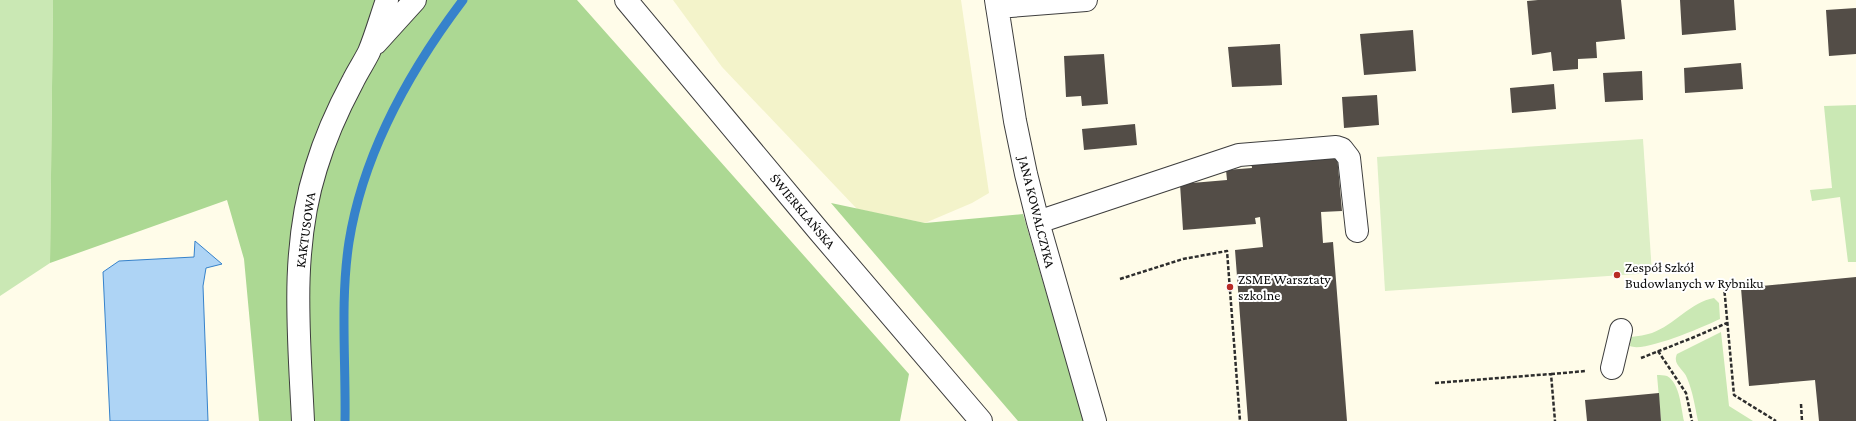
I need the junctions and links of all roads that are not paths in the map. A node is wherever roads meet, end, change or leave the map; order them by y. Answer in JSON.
{"nodes":[{"id":1,"x":387,"y":0,"type":"edge"},
{"id":2,"x":415,"y":0,"type":"edge"},
{"id":3,"x":626,"y":0,"type":"edge"},
{"id":4,"x":1086,"y":0,"type":"edge"},
{"id":5,"x":996,"y":3,"type":"edge"},
{"id":6,"x":368,"y":52,"type":"junction"},
{"id":7,"x":1038,"y":222,"type":"junction"},
{"id":8,"x":1357,"y":231,"type":"dead end"},
{"id":9,"x":1621,"y":330,"type":"dead end"},
{"id":10,"x":1612,"y":368,"type":"dead end"},
{"id":11,"x":303,"y":421,"type":"edge"},
{"id":12,"x":981,"y":421,"type":"edge"},
{"id":13,"x":1095,"y":421,"type":"edge"}],
"edges":[{"from":1,"to":6,"type":"street","name":"KAKTUSOWA"},
{"from":2,"to":6,"type":"street","name":"KAKTUSOWA"},
{"from":3,"to":12,"type":"street","name":"ŚWIERKLAŃSKA"},
{"from":4,"to":5,"type":"street"},
{"from":5,"to":7,"type":"street","name":"JANA KOWALCZYKA"},
{"from":6,"to":11,"type":"street","name":"KAKTUSOWA"},
{"from":7,"to":8,"type":"street"},
{"from":7,"to":13,"type":"street","name":"JANA KOWALCZYKA"},
{"from":9,"to":10,"type":"street"}]}
